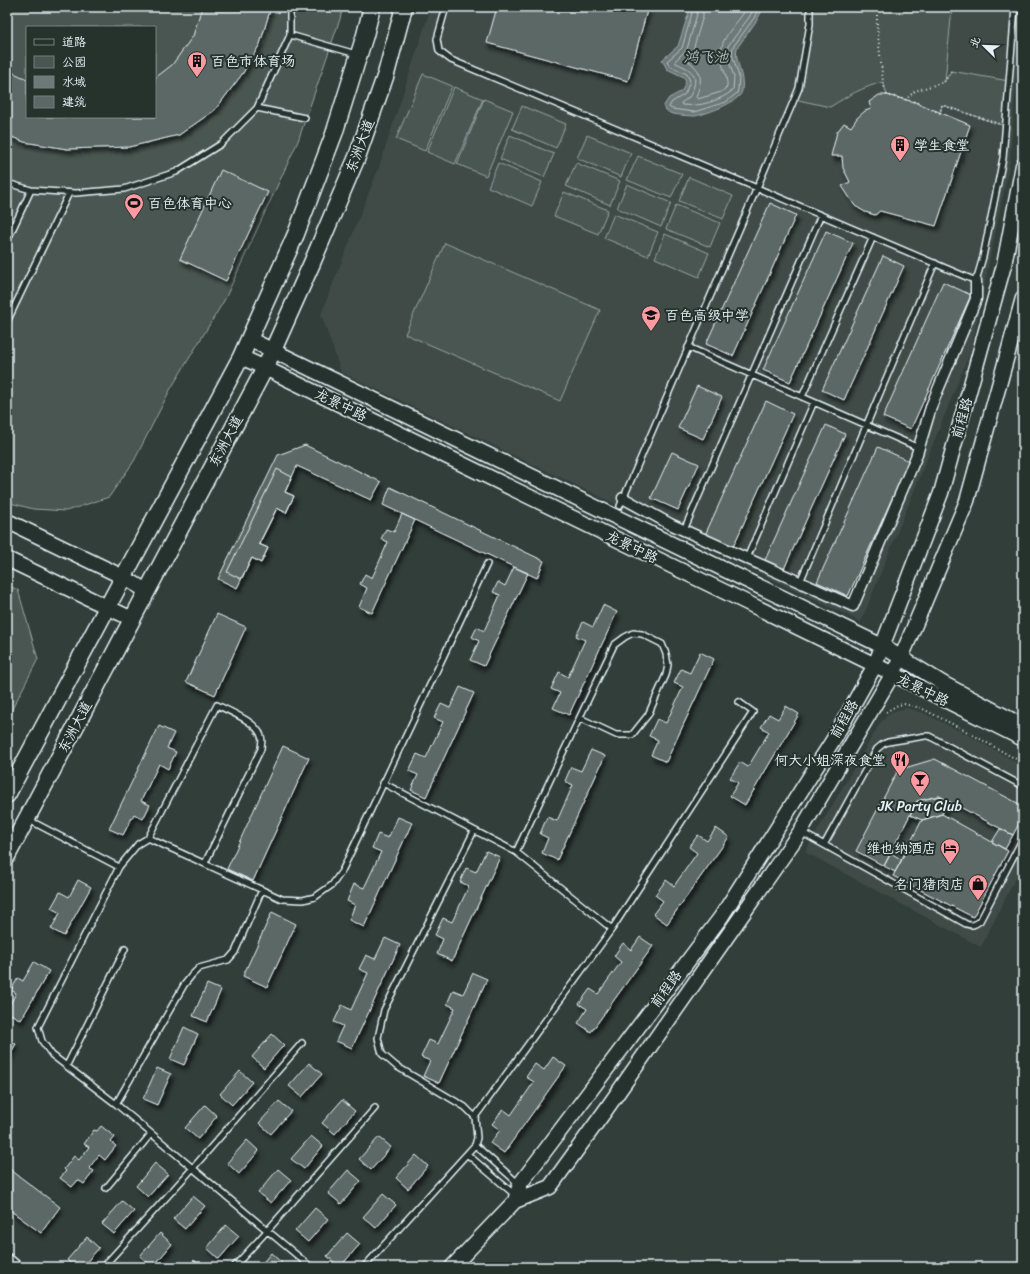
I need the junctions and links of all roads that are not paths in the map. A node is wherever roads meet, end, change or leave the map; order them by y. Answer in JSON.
{"nodes":[{"id":1,"x":290,"y":7,"type":"edge"},
{"id":2,"x":372,"y":7,"type":"edge"},
{"id":3,"x":404,"y":7,"type":"edge"},
{"id":4,"x":446,"y":7,"type":"edge"},
{"id":5,"x":810,"y":7,"type":"edge"},
{"id":6,"x":1015,"y":7,"type":"edge"},
{"id":7,"x":290,"y":34,"type":"junction"},
{"id":8,"x":359,"y":55,"type":"junction"},
{"id":9,"x":257,"y":108,"type":"junction"},
{"id":10,"x":306,"y":118,"type":"dead end"},
{"id":11,"x":1023,"y":165,"type":"edge"},
{"id":12,"x":7,"y":183,"type":"edge"},
{"id":13,"x":757,"y":188,"type":"junction"},
{"id":14,"x":31,"y":190,"type":"junction"},
{"id":15,"x":69,"y":193,"type":"junction"},
{"id":16,"x":821,"y":215,"type":"junction"},
{"id":17,"x":873,"y":237,"type":"junction"},
{"id":18,"x":7,"y":241,"type":"edge"},
{"id":19,"x":934,"y":264,"type":"junction"},
{"id":20,"x":976,"y":281,"type":"junction"},
{"id":21,"x":1023,"y":298,"type":"edge"},
{"id":22,"x":7,"y":322,"type":"edge"},
{"id":23,"x":249,"y":338,"type":"junction"},
{"id":24,"x":688,"y":347,"type":"junction"},
{"id":25,"x":272,"y":351,"type":"junction"},
{"id":26,"x":241,"y":357,"type":"junction"},
{"id":27,"x":265,"y":368,"type":"junction"},
{"id":28,"x":751,"y":375,"type":"junction"},
{"id":29,"x":802,"y":397,"type":"junction"},
{"id":30,"x":814,"y":402,"type":"junction"},
{"id":31,"x":867,"y":425,"type":"junction"},
{"id":32,"x":919,"y":448,"type":"junction"},
{"id":33,"x":621,"y":502,"type":"joint"},
{"id":34,"x":7,"y":521,"type":"edge"},
{"id":35,"x":684,"y":530,"type":"junction"},
{"id":36,"x":747,"y":558,"type":"junction"},
{"id":37,"x":7,"y":559,"type":"edge"},
{"id":38,"x":487,"y":564,"type":"dead end"},
{"id":39,"x":123,"y":577,"type":"junction"},
{"id":40,"x":800,"y":582,"type":"junction"},
{"id":41,"x":147,"y":591,"type":"junction"},
{"id":42,"x":107,"y":608,"type":"junction"},
{"id":43,"x":132,"y":619,"type":"junction"},
{"id":44,"x":882,"y":646,"type":"junction"},
{"id":45,"x":901,"y":658,"type":"junction"},
{"id":46,"x":875,"y":665,"type":"junction"},
{"id":47,"x":892,"y":675,"type":"junction"},
{"id":48,"x":739,"y":702,"type":"dead end"},
{"id":49,"x":580,"y":718,"type":"junction"},
{"id":50,"x":1023,"y":726,"type":"edge"},
{"id":51,"x":1023,"y":739,"type":"edge"},
{"id":52,"x":383,"y":783,"type":"junction"},
{"id":53,"x":1023,"y":786,"type":"edge"},
{"id":54,"x":7,"y":795,"type":"edge"},
{"id":55,"x":26,"y":819,"type":"junction"},
{"id":56,"x":474,"y":831,"type":"junction"},
{"id":57,"x":800,"y":832,"type":"junction"},
{"id":58,"x":148,"y":838,"type":"junction"},
{"id":59,"x":1023,"y":838,"type":"edge"},
{"id":60,"x":824,"y":845,"type":"junction"},
{"id":61,"x":516,"y":852,"type":"junction"},
{"id":62,"x":7,"y":856,"type":"edge"},
{"id":63,"x":205,"y":863,"type":"junction"},
{"id":64,"x":118,"y":866,"type":"junction"},
{"id":65,"x":262,"y":890,"type":"junction"},
{"id":66,"x":612,"y":929,"type":"junction"},
{"id":67,"x":125,"y":949,"type":"dead end"},
{"id":68,"x":302,"y":1043,"type":"dead end"},
{"id":69,"x":67,"y":1066,"type":"junction"},
{"id":70,"x":116,"y":1104,"type":"junction"},
{"id":71,"x":375,"y":1108,"type":"dead end"},
{"id":72,"x":476,"y":1117,"type":"junction"},
{"id":73,"x":151,"y":1134,"type":"junction"},
{"id":74,"x":475,"y":1145,"type":"junction"},
{"id":75,"x":467,"y":1154,"type":"junction"},
{"id":76,"x":193,"y":1168,"type":"junction"},
{"id":77,"x":106,"y":1188,"type":"dead end"},
{"id":78,"x":517,"y":1194,"type":"junction"},
{"id":79,"x":267,"y":1231,"type":"junction"},
{"id":80,"x":7,"y":1261,"type":"edge"},
{"id":81,"x":14,"y":1267,"type":"edge"},
{"id":82,"x":103,"y":1267,"type":"edge"},
{"id":83,"x":234,"y":1267,"type":"edge"},
{"id":84,"x":310,"y":1267,"type":"edge"},
{"id":85,"x":364,"y":1267,"type":"edge"},
{"id":86,"x":452,"y":1267,"type":"edge"}],
"edges":[{"from":1,"to":7,"type":"lane"},
{"from":2,"to":8,"type":"main road","name":"东洲大道"},
{"from":3,"to":25,"type":"main road","name":"东洲大道"},
{"from":4,"to":13,"type":"lane"},
{"from":5,"to":13,"type":"lane"},
{"from":6,"to":20,"type":"lane"},
{"from":7,"to":8,"type":"lane"},
{"from":7,"to":9,"type":"lane"},
{"from":8,"to":23,"type":"main road","name":"东洲大道"},
{"from":9,"to":10,"type":"lane"},
{"from":9,"to":15,"type":"lane"},
{"from":11,"to":44,"type":"street","name":"前程路"},
{"from":12,"to":14,"type":"lane"},
{"from":13,"to":16,"type":"lane"},
{"from":13,"to":24,"type":"lane"},
{"from":14,"to":15,"type":"lane"},
{"from":14,"to":18,"type":"lane"},
{"from":15,"to":22,"type":"lane"},
{"from":16,"to":17,"type":"lane"},
{"from":16,"to":28,"type":"lane"},
{"from":17,"to":19,"type":"lane"},
{"from":17,"to":29,"type":"lane"},
{"from":19,"to":20,"type":"lane"},
{"from":19,"to":31,"type":"lane"},
{"from":20,"to":32,"type":"street"},
{"from":21,"to":45,"type":"street","name":"前程路"},
{"from":23,"to":25,"type":"street","name":"龙景中路"},
{"from":23,"to":26,"type":"main road","name":"东洲大道"},
{"from":24,"to":28,"type":"lane"},
{"from":24,"to":33,"type":"lane"},
{"from":25,"to":27,"type":"main road","name":"东洲大道"},
{"from":25,"to":44,"type":"street","name":"龙景中路"},
{"from":26,"to":27,"type":"street","name":"龙景中路"},
{"from":26,"to":39,"type":"main road","name":"东洲大道"},
{"from":27,"to":41,"type":"main road","name":"东洲大道"},
{"from":27,"to":46,"type":"street","name":"龙景中路"},
{"from":28,"to":29,"type":"lane"},
{"from":28,"to":35,"type":"lane"},
{"from":29,"to":30,"type":"lane"},
{"from":30,"to":31,"type":"lane"},
{"from":30,"to":36,"type":"lane"},
{"from":31,"to":32,"type":"lane"},
{"from":31,"to":40,"type":"lane"},
{"from":32,"to":40,"type":"street"},
{"from":33,"to":35,"type":"street"},
{"from":34,"to":39,"type":"street"},
{"from":35,"to":36,"type":"street"},
{"from":36,"to":40,"type":"street"},
{"from":37,"to":42,"type":"street"},
{"from":38,"to":52,"type":"lane"},
{"from":39,"to":41,"type":"street"},
{"from":39,"to":42,"type":"main road","name":"东洲大道"},
{"from":41,"to":43,"type":"main road","name":"东洲大道"},
{"from":42,"to":43,"type":"street"},
{"from":42,"to":54,"type":"main road","name":"东洲大道"},
{"from":43,"to":55,"type":"main road","name":"东洲大道"},
{"from":44,"to":45,"type":"street","name":"龙景中路"},
{"from":44,"to":46,"type":"street","name":"前程路"},
{"from":45,"to":47,"type":"street","name":"前程路"},
{"from":45,"to":50,"type":"street","name":"龙景中路"},
{"from":46,"to":47,"type":"street","name":"龙景中路"},
{"from":46,"to":78,"type":"street","name":"前程路"},
{"from":47,"to":51,"type":"street","name":"龙景中路"},
{"from":47,"to":57,"type":"street","name":"前程路"},
{"from":48,"to":66,"type":"lane"},
{"from":49,"to":49,"type":"lane"},
{"from":49,"to":61,"type":"lane"},
{"from":52,"to":56,"type":"lane"},
{"from":52,"to":65,"type":"lane"},
{"from":53,"to":60,"type":"lane"},
{"from":55,"to":62,"type":"main road","name":"东洲大道"},
{"from":55,"to":64,"type":"lane"},
{"from":56,"to":61,"type":"lane"},
{"from":56,"to":72,"type":"lane"},
{"from":57,"to":60,"type":"lane"},
{"from":57,"to":78,"type":"street","name":"前程路"},
{"from":58,"to":63,"type":"lane"},
{"from":58,"to":63,"type":"lane"},
{"from":58,"to":64,"type":"lane"},
{"from":59,"to":60,"type":"lane"},
{"from":61,"to":66,"type":"lane"},
{"from":63,"to":65,"type":"lane"},
{"from":64,"to":69,"type":"lane"},
{"from":65,"to":70,"type":"lane"},
{"from":66,"to":72,"type":"lane"},
{"from":67,"to":69,"type":"lane"},
{"from":68,"to":76,"type":"lane"},
{"from":69,"to":70,"type":"lane"},
{"from":70,"to":73,"type":"lane"},
{"from":71,"to":79,"type":"lane"},
{"from":72,"to":74,"type":"lane"},
{"from":73,"to":76,"type":"lane"},
{"from":73,"to":77,"type":"lane"},
{"from":74,"to":75,"type":"lane"},
{"from":74,"to":78,"type":"lane"},
{"from":75,"to":78,"type":"lane"},
{"from":75,"to":85,"type":"lane"},
{"from":76,"to":79,"type":"lane"},
{"from":76,"to":82,"type":"lane"},
{"from":78,"to":86,"type":"street","name":"前程路"},
{"from":79,"to":83,"type":"lane"},
{"from":79,"to":84,"type":"lane"},
{"from":80,"to":81,"type":"street"}]}
